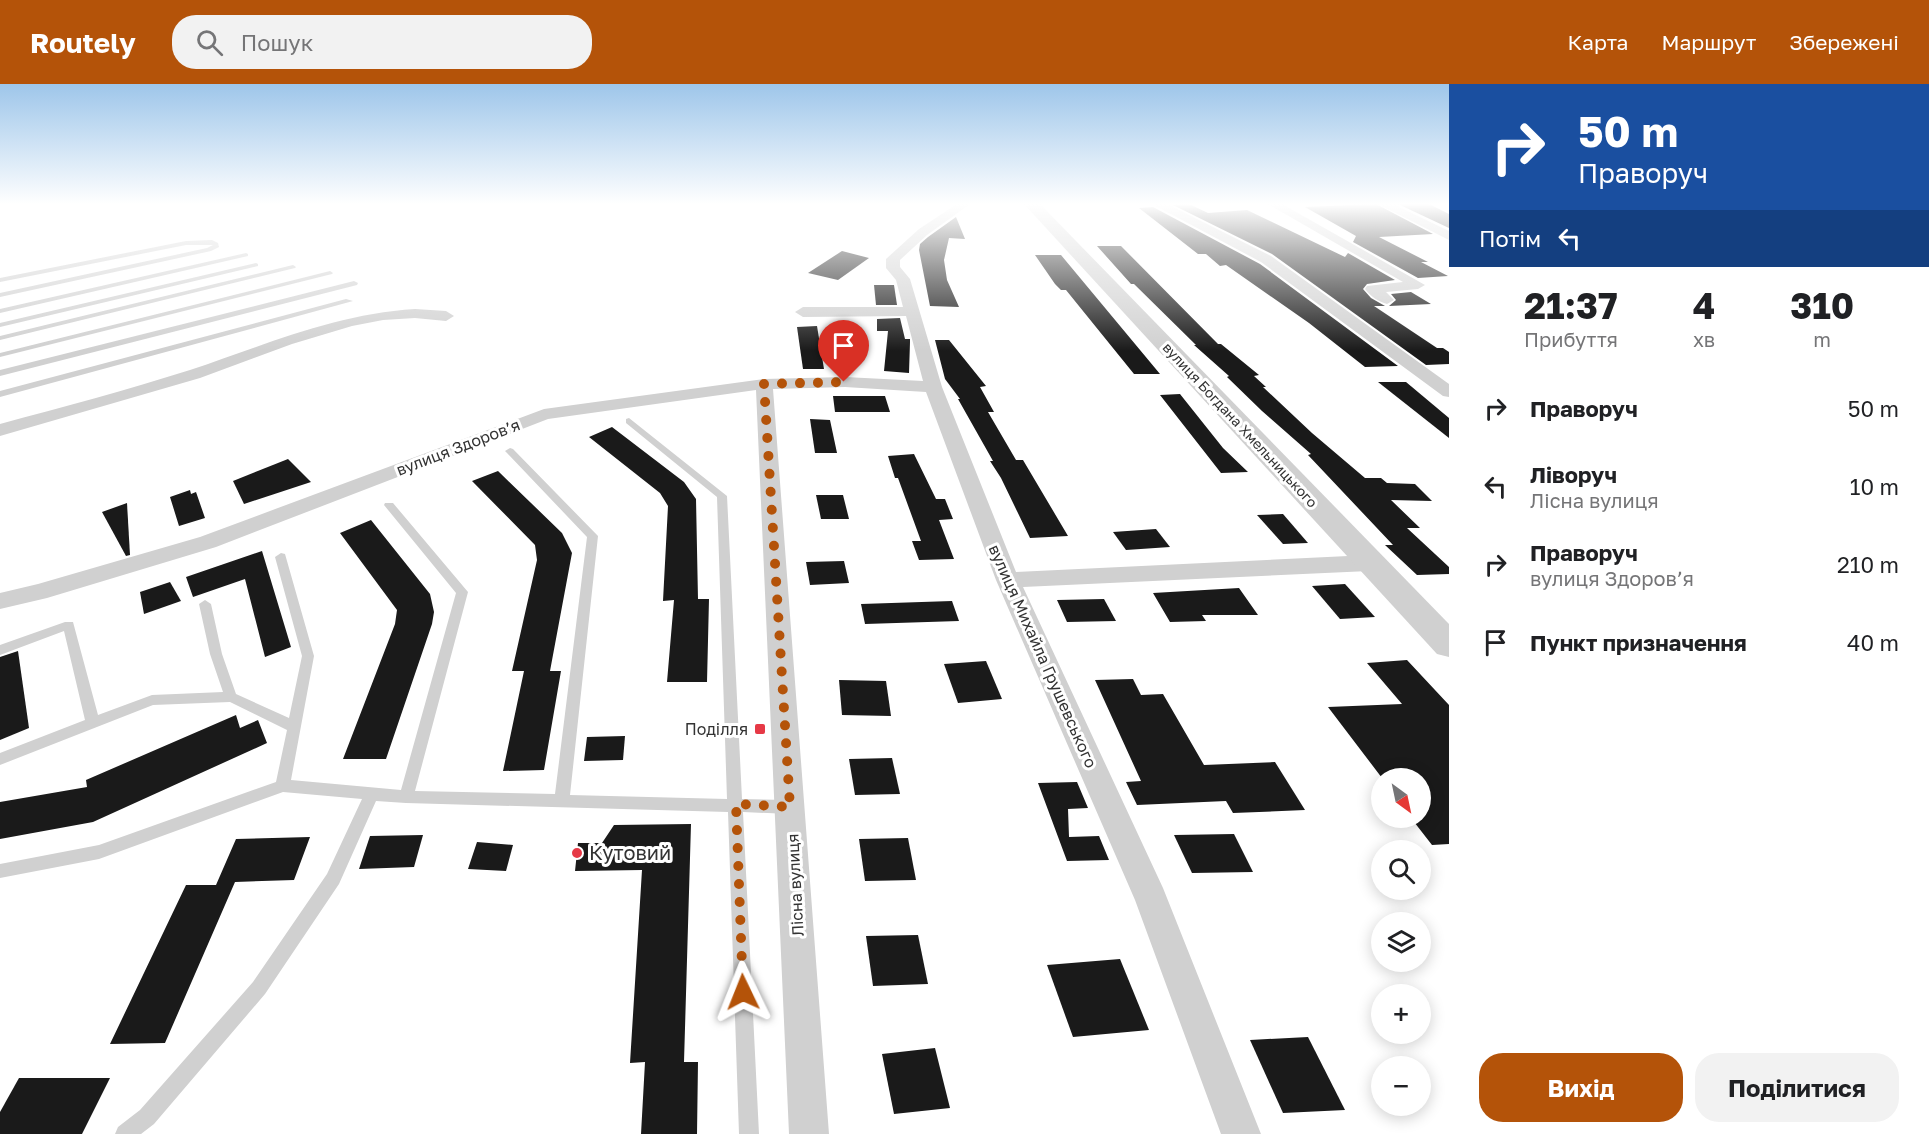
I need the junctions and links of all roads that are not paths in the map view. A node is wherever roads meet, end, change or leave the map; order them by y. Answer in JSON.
{"nodes":[{"id":1,"x":136,"y":253,"type":"edge"},
{"id":2,"x":195,"y":253,"type":"edge"},
{"id":3,"x":899,"y":253,"type":"edge"},
{"id":4,"x":1078,"y":253,"type":"edge"},
{"id":5,"x":1255,"y":253,"type":"edge"},
{"id":6,"x":1361,"y":253,"type":"edge"},
{"id":7,"x":246,"y":255,"type":"dead end"},
{"id":8,"x":256,"y":265,"type":"dead end"},
{"id":9,"x":293,"y":267,"type":"dead end"},
{"id":10,"x":330,"y":273,"type":"dead end"},
{"id":11,"x":0,"y":280,"type":"edge"},
{"id":12,"x":354,"y":283,"type":"dead end"},
{"id":13,"x":0,"y":295,"type":"edge"},
{"id":14,"x":1387,"y":300,"type":"dead end"},
{"id":15,"x":349,"y":301,"type":"dead end"},
{"id":16,"x":0,"y":311,"type":"edge"},
{"id":17,"x":913,"y":311,"type":"junction"},
{"id":18,"x":803,"y":312,"type":"dead end"},
{"id":19,"x":446,"y":315,"type":"dead end"},
{"id":20,"x":0,"y":325,"type":"edge"},
{"id":21,"x":0,"y":338,"type":"edge"},
{"id":22,"x":0,"y":356,"type":"edge"},
{"id":23,"x":0,"y":373,"type":"edge"},
{"id":24,"x":764,"y":384,"type":"junction"},
{"id":25,"x":933,"y":387,"type":"junction"},
{"id":26,"x":1449,"y":392,"type":"edge"},
{"id":27,"x":0,"y":393,"type":"edge"},
{"id":28,"x":629,"y":421,"type":"dead end"},
{"id":29,"x":0,"y":430,"type":"edge"},
{"id":30,"x":510,"y":451,"type":"dead end"},
{"id":31,"x":389,"y":505,"type":"dead end"},
{"id":32,"x":281,"y":557,"type":"dead end"},
{"id":33,"x":1369,"y":563,"type":"junction"},
{"id":34,"x":1008,"y":580,"type":"junction"},
{"id":35,"x":0,"y":601,"type":"edge"},
{"id":36,"x":205,"y":604,"type":"dead end"},
{"id":37,"x":1448,"y":644,"type":"edge"},
{"id":38,"x":0,"y":650,"type":"edge"},
{"id":39,"x":231,"y":697,"type":"junction"},
{"id":40,"x":93,"y":723,"type":"junction"},
{"id":41,"x":294,"y":727,"type":"junction"},
{"id":42,"x":0,"y":759,"type":"edge"},
{"id":43,"x":283,"y":786,"type":"junction"},
{"id":44,"x":372,"y":794,"type":"junction"},
{"id":45,"x":406,"y":797,"type":"junction"},
{"id":46,"x":562,"y":801,"type":"junction"},
{"id":47,"x":736,"y":804,"type":"junction"},
{"id":48,"x":790,"y":807,"type":"junction"},
{"id":49,"x":0,"y":871,"type":"edge"},
{"id":50,"x":125,"y":1134,"type":"edge"},
{"id":51,"x":749,"y":1134,"type":"edge"},
{"id":52,"x":809,"y":1134,"type":"edge"},
{"id":53,"x":1241,"y":1134,"type":"edge"}],
"edges":[{"from":1,"to":11,"type":"lane"},
{"from":2,"to":13,"type":"lane"},
{"from":3,"to":17,"type":"street","name":"вулиця Михайла Грушевського"},
{"from":4,"to":33,"type":"street","name":"вулиця Богдана Хмельницького"},
{"from":5,"to":26,"type":"street"},
{"from":6,"to":14,"type":"street"},
{"from":7,"to":16,"type":"lane"},
{"from":8,"to":20,"type":"lane"},
{"from":9,"to":21,"type":"lane"},
{"from":10,"to":22,"type":"lane"},
{"from":12,"to":23,"type":"lane"},
{"from":15,"to":27,"type":"lane"},
{"from":17,"to":18,"type":"street"},
{"from":17,"to":25,"type":"street","name":"вулиця Михайла Грушевського"},
{"from":19,"to":29,"type":"street"},
{"from":24,"to":25,"type":"street","name":"вулиця Здоровʼя"},
{"from":24,"to":35,"type":"street","name":"вулиця Здоровʼя"},
{"from":24,"to":48,"type":"street","name":"Лісна вулиця"},
{"from":25,"to":34,"type":"street","name":"вулиця Михайла Грушевського"},
{"from":28,"to":47,"type":"lane"},
{"from":30,"to":46,"type":"lane"},
{"from":31,"to":45,"type":"lane"},
{"from":32,"to":41,"type":"lane"},
{"from":33,"to":34,"type":"street"},
{"from":33,"to":37,"type":"street","name":"вулиця Богдана Хмельницького"},
{"from":34,"to":53,"type":"street","name":"вулиця Михайла Грушевського"},
{"from":36,"to":39,"type":"lane"},
{"from":38,"to":40,"type":"lane"},
{"from":39,"to":40,"type":"lane"},
{"from":39,"to":41,"type":"lane"},
{"from":40,"to":42,"type":"lane"},
{"from":41,"to":43,"type":"lane"},
{"from":43,"to":44,"type":"lane"},
{"from":43,"to":49,"type":"lane"},
{"from":44,"to":45,"type":"lane"},
{"from":44,"to":50,"type":"lane"},
{"from":45,"to":46,"type":"lane"},
{"from":46,"to":47,"type":"lane"},
{"from":47,"to":48,"type":"lane"},
{"from":47,"to":51,"type":"lane"},
{"from":48,"to":52,"type":"street","name":"Лісна вулиця"}]}
